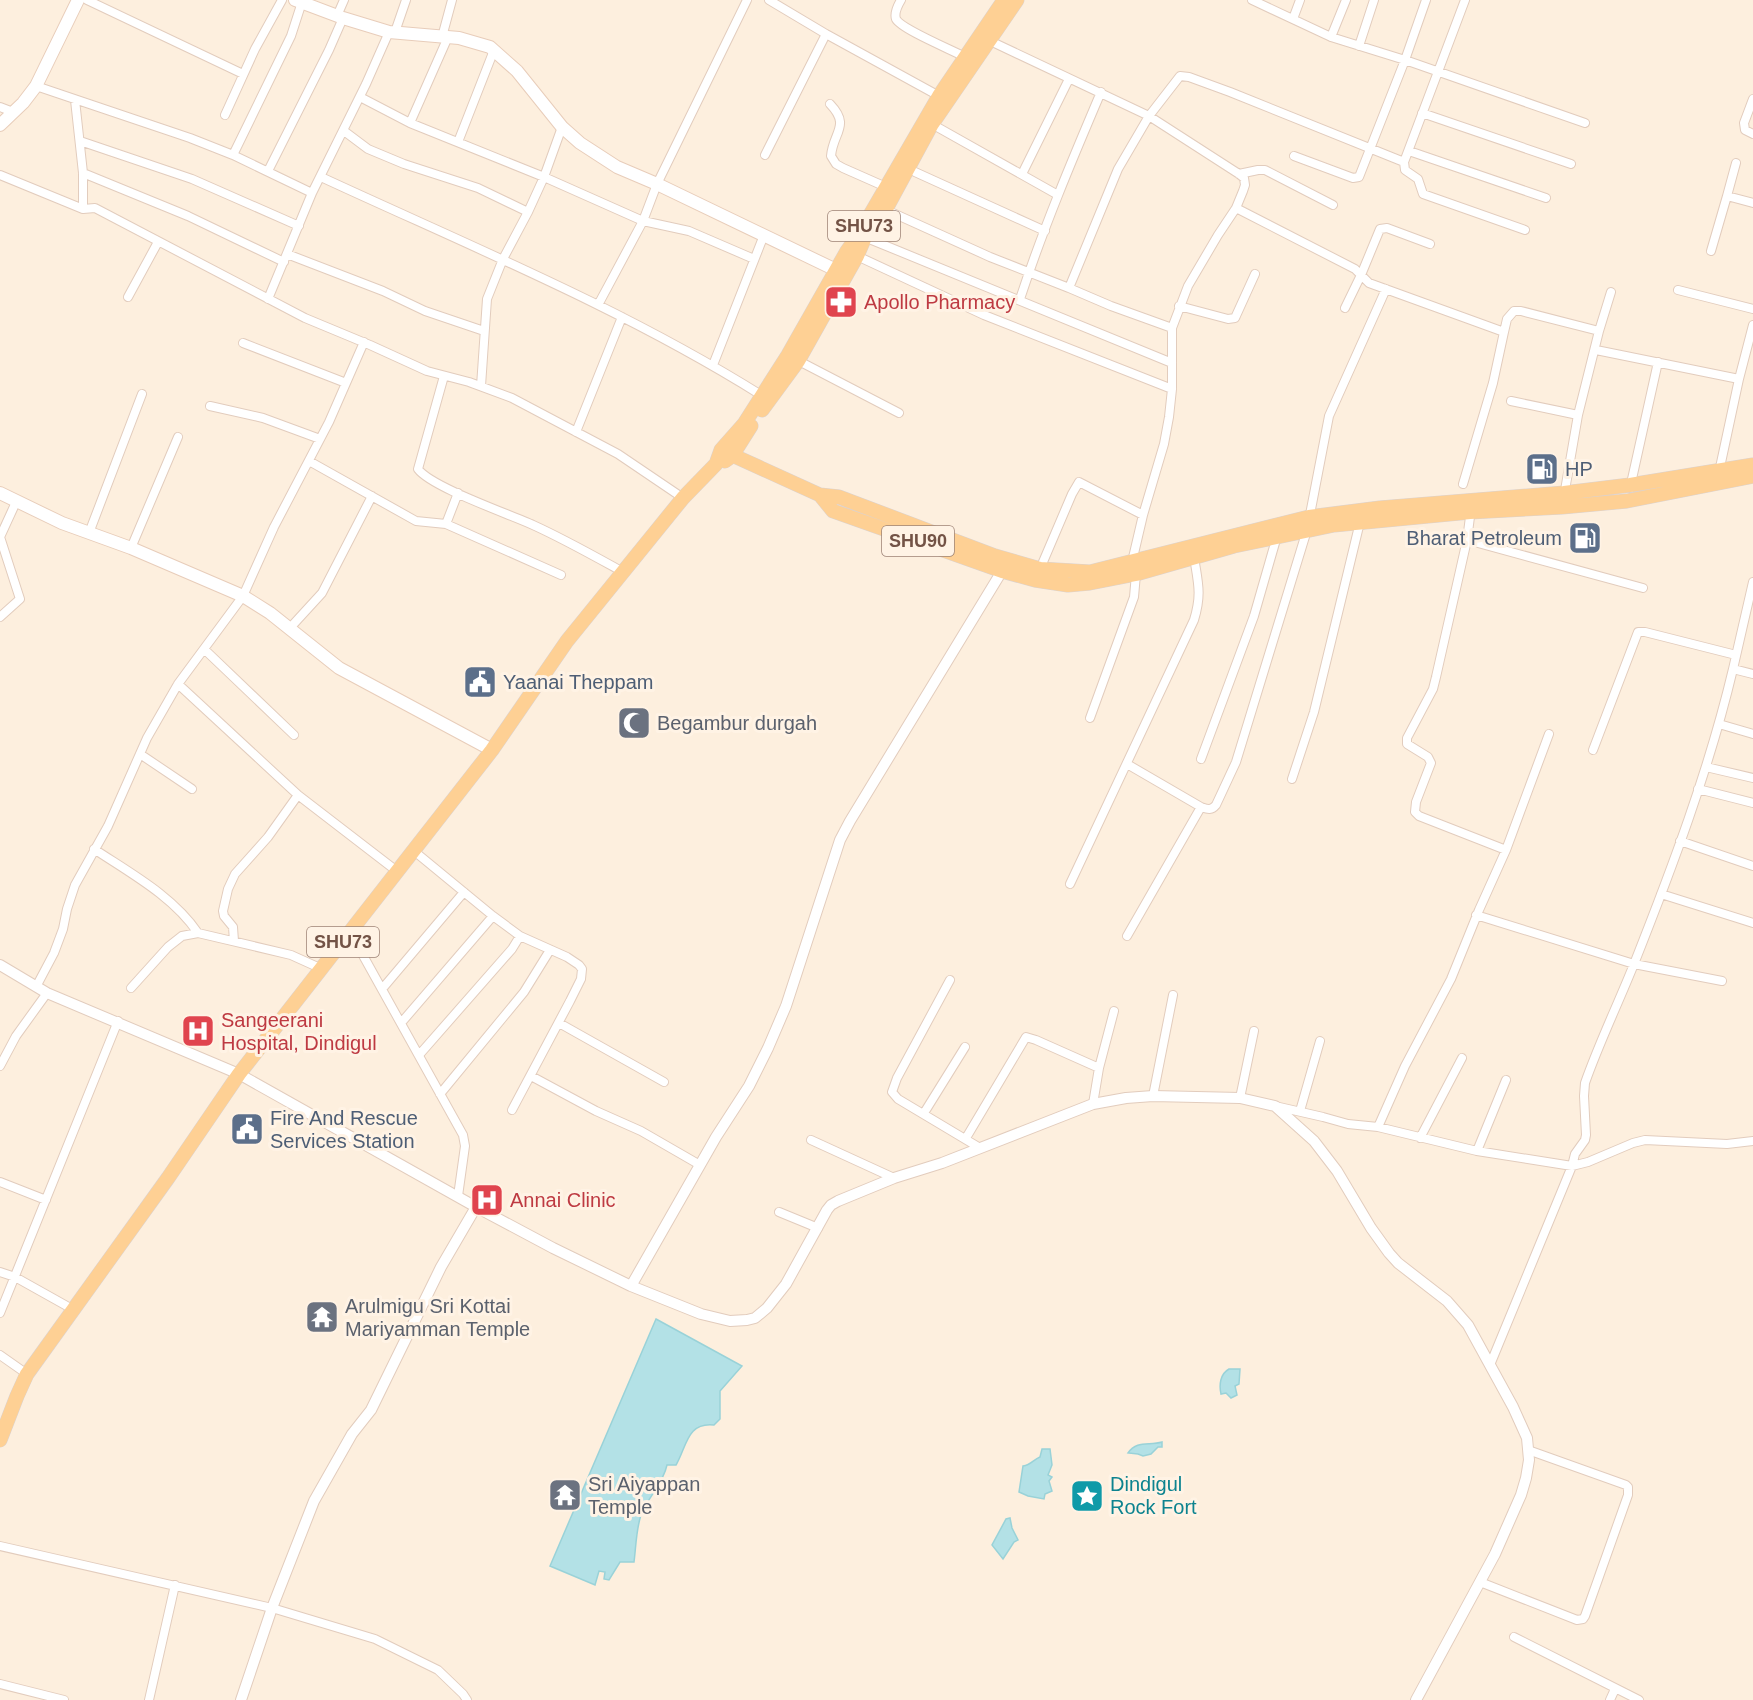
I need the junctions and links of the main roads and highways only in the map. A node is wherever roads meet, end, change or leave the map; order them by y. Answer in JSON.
{"nodes":[{"id":1,"x":78,"y":0,"type":"edge"},
{"id":2,"x":1004,"y":0,"type":"edge"},
{"id":3,"x":1017,"y":0,"type":"edge"},
{"id":4,"x":298,"y":1,"type":"edge"},
{"id":5,"x":985,"y":38,"type":"junction"},
{"id":6,"x":928,"y":122,"type":"junction"},
{"id":7,"x":0,"y":125,"type":"edge"},
{"id":8,"x":881,"y":207,"type":"junction"},
{"id":9,"x":852,"y":254,"type":"junction"},
{"id":10,"x":836,"y":270,"type":"junction"},
{"id":11,"x":793,"y":358,"type":"junction"},
{"id":12,"x":748,"y":432,"type":"junction"},
{"id":13,"x":727,"y":453,"type":"junction"},
{"id":14,"x":752,"y":465,"type":"junction"},
{"id":15,"x":1753,"y":465,"type":"edge"},
{"id":16,"x":1753,"y":476,"type":"edge"},
{"id":17,"x":1718,"y":477,"type":"junction"},
{"id":18,"x":0,"y":493,"type":"edge"},
{"id":19,"x":820,"y":495,"type":"junction"},
{"id":20,"x":1563,"y":500,"type":"junction"},
{"id":21,"x":1471,"y":506,"type":"junction"},
{"id":22,"x":1308,"y":524,"type":"junction"},
{"id":23,"x":1134,"y":568,"type":"junction"},
{"id":24,"x":492,"y":750,"type":"junction"},
{"id":25,"x":0,"y":1440,"type":"edge"}],
"edges":[{"from":1,"to":7,"type":"main road"},
{"from":2,"to":5,"type":"main road","number":"SHU73"},
{"from":3,"to":5,"type":"main road"},
{"from":4,"to":10,"type":"main road"},
{"from":5,"to":6,"type":"main road"},
{"from":5,"to":6,"type":"main road","number":"SHU73"},
{"from":6,"to":8,"type":"main road"},
{"from":6,"to":8,"type":"main road","number":"SHU73"},
{"from":8,"to":9,"type":"main road","number":"SHU73"},
{"from":9,"to":10,"type":"main road","number":"SHU73"},
{"from":9,"to":11,"type":"main road"},
{"from":10,"to":11,"type":"main road","number":"SHU73"},
{"from":11,"to":12,"type":"main road"},
{"from":11,"to":13,"type":"main road","number":"SHU73"},
{"from":12,"to":13,"type":"main road"},
{"from":12,"to":14,"type":"main road"},
{"from":13,"to":14,"type":"main road","number":"SHU90"},
{"from":13,"to":24,"type":"main road","number":"SHU73"},
{"from":14,"to":19,"type":"main road","number":"SHU90"},
{"from":15,"to":17,"type":"main road"},
{"from":16,"to":17,"type":"main road","number":"SHU90"},
{"from":17,"to":20,"type":"main road"},
{"from":17,"to":20,"type":"main road","number":"SHU90"},
{"from":18,"to":24,"type":"main road"},
{"from":19,"to":23,"type":"main road"},
{"from":19,"to":23,"type":"main road","number":"SHU90"},
{"from":20,"to":21,"type":"main road","number":"SHU90"},
{"from":21,"to":22,"type":"main road","number":"SHU90"},
{"from":21,"to":22,"type":"main road"},
{"from":22,"to":23,"type":"main road"},
{"from":22,"to":23,"type":"main road","number":"SHU90"},
{"from":24,"to":25,"type":"main road","number":"SHU73"}]}
